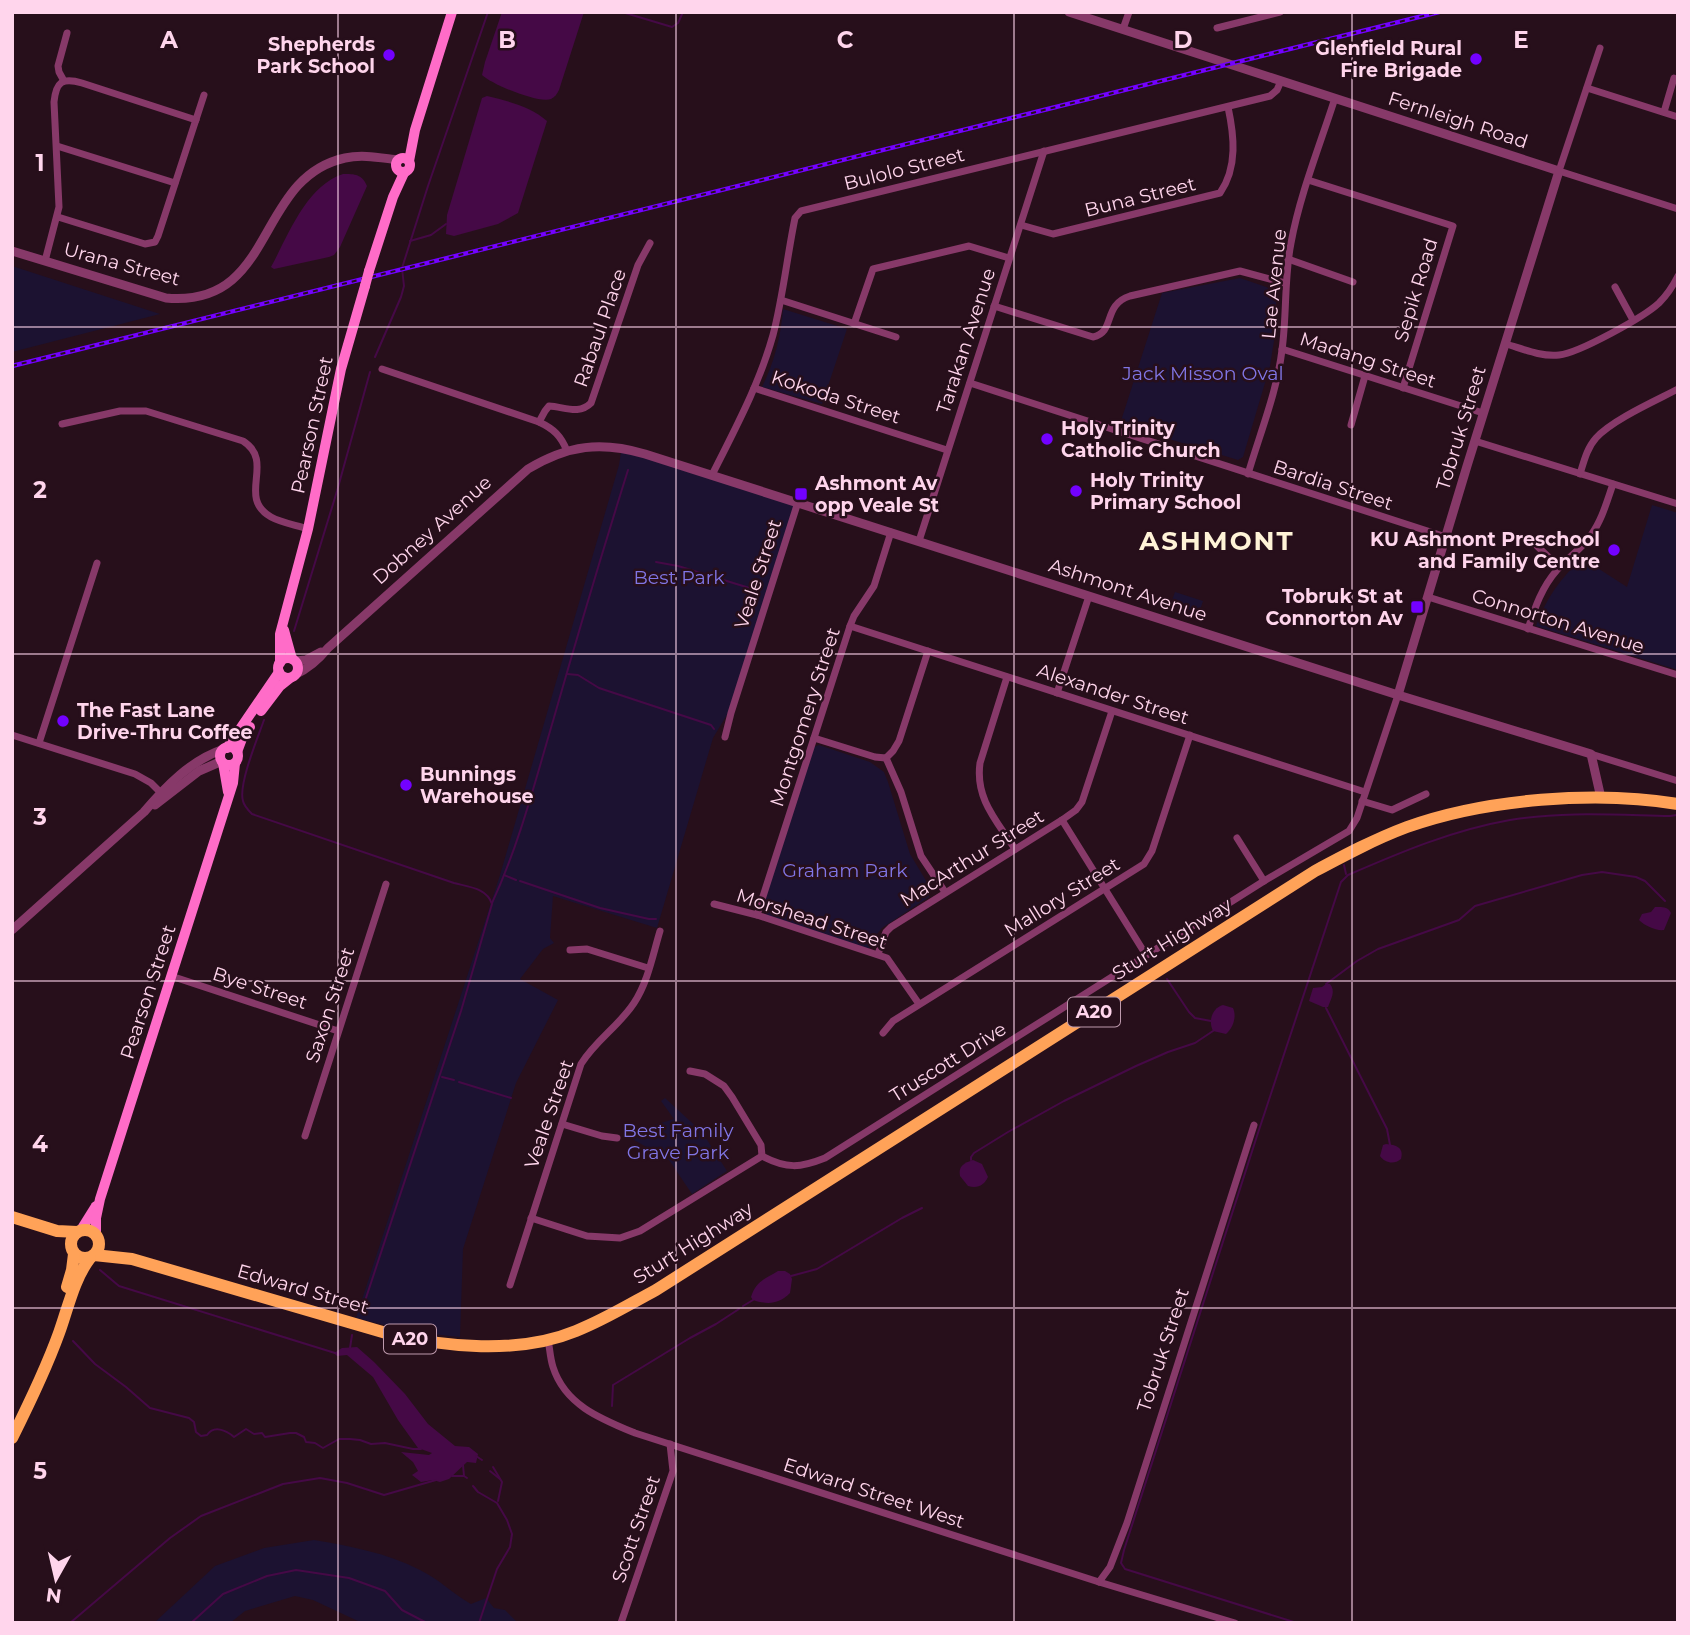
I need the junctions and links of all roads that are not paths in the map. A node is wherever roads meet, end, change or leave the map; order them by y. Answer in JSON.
{"nodes":[{"id":1,"x":452,"y":12,"type":"edge"},
{"id":2,"x":1069,"y":12,"type":"edge"},
{"id":3,"x":1129,"y":12,"type":"edge"},
{"id":4,"x":1280,"y":12,"type":"edge"},
{"id":5,"x":1217,"y":28,"type":"dead end"},
{"id":6,"x":1123,"y":29,"type":"junction"},
{"id":7,"x":67,"y":33,"type":"dead end"},
{"id":8,"x":1600,"y":48,"type":"dead end"},
{"id":9,"x":1674,"y":78,"type":"dead end"},
{"id":10,"x":64,"y":81,"type":"junction"},
{"id":11,"x":1281,"y":82,"type":"junction"},
{"id":12,"x":1587,"y":88,"type":"junction"},
{"id":13,"x":204,"y":95,"type":"dead end"},
{"id":14,"x":1335,"y":98,"type":"junction"},
{"id":15,"x":1228,"y":107,"type":"junction"},
{"id":16,"x":1664,"y":112,"type":"junction"},
{"id":17,"x":1678,"y":117,"type":"edge"},
{"id":18,"x":196,"y":120,"type":"junction"},
{"id":19,"x":57,"y":146,"type":"junction"},
{"id":20,"x":1044,"y":151,"type":"junction"},
{"id":21,"x":401,"y":165,"type":"junction"},
{"id":22,"x":1559,"y":171,"type":"junction"},
{"id":23,"x":1308,"y":180,"type":"junction"},
{"id":24,"x":175,"y":183,"type":"junction"},
{"id":25,"x":1678,"y":209,"type":"edge"},
{"id":26,"x":58,"y":217,"type":"junction"},
{"id":27,"x":1021,"y":225,"type":"junction"},
{"id":28,"x":650,"y":243,"type":"dead end"},
{"id":29,"x":12,"y":251,"type":"edge"},
{"id":30,"x":1009,"y":258,"type":"junction"},
{"id":31,"x":1288,"y":259,"type":"junction"},
{"id":32,"x":44,"y":261,"type":"junction"},
{"id":33,"x":1678,"y":276,"type":"edge"},
{"id":34,"x":1353,"y":282,"type":"dead end"},
{"id":35,"x":1285,"y":283,"type":"junction"},
{"id":36,"x":1615,"y":287,"type":"dead end"},
{"id":37,"x":781,"y":300,"type":"junction"},
{"id":38,"x":994,"y":306,"type":"junction"},
{"id":39,"x":1633,"y":320,"type":"junction"},
{"id":40,"x":854,"y":324,"type":"junction"},
{"id":41,"x":896,"y":337,"type":"dead end"},
{"id":42,"x":1506,"y":344,"type":"junction"},
{"id":43,"x":1282,"y":349,"type":"junction"},
{"id":44,"x":382,"y":369,"type":"dead end"},
{"id":45,"x":1365,"y":376,"type":"junction"},
{"id":46,"x":970,"y":383,"type":"junction"},
{"id":47,"x":754,"y":388,"type":"junction"},
{"id":48,"x":1403,"y":388,"type":"junction"},
{"id":49,"x":1678,"y":389,"type":"edge"},
{"id":50,"x":1483,"y":413,"type":"junction"},
{"id":51,"x":539,"y":422,"type":"junction"},
{"id":52,"x":62,"y":425,"type":"dead end"},
{"id":53,"x":1351,"y":425,"type":"dead end"},
{"id":54,"x":1475,"y":441,"type":"junction"},
{"id":55,"x":947,"y":450,"type":"junction"},
{"id":56,"x":567,"y":451,"type":"junction"},
{"id":57,"x":1248,"y":474,"type":"junction"},
{"id":58,"x":1580,"y":474,"type":"junction"},
{"id":59,"x":712,"y":475,"type":"junction"},
{"id":60,"x":1614,"y":484,"type":"junction"},
{"id":61,"x":798,"y":502,"type":"junction"},
{"id":62,"x":1678,"y":504,"type":"edge"},
{"id":63,"x":308,"y":529,"type":"junction"},
{"id":64,"x":891,"y":532,"type":"junction"},
{"id":65,"x":1446,"y":537,"type":"junction"},
{"id":66,"x":919,"y":541,"type":"junction"},
{"id":67,"x":1537,"y":546,"type":"dead end"},
{"id":68,"x":97,"y":564,"type":"dead end"},
{"id":69,"x":1559,"y":567,"type":"junction"},
{"id":70,"x":1089,"y":596,"type":"junction"},
{"id":71,"x":1428,"y":597,"type":"junction"},
{"id":72,"x":283,"y":626,"type":"junction"},
{"id":73,"x":850,"y":626,"type":"junction"},
{"id":74,"x":1528,"y":629,"type":"junction"},
{"id":75,"x":328,"y":648,"type":"junction"},
{"id":76,"x":928,"y":651,"type":"junction"},
{"id":77,"x":293,"y":660,"type":"junction"},
{"id":78,"x":280,"y":668,"type":"junction"},
{"id":79,"x":1678,"y":675,"type":"edge"},
{"id":80,"x":293,"y":676,"type":"junction"},
{"id":81,"x":1007,"y":677,"type":"junction"},
{"id":82,"x":1057,"y":693,"type":"junction"},
{"id":83,"x":1398,"y":695,"type":"junction"},
{"id":84,"x":1112,"y":711,"type":"junction"},
{"id":85,"x":12,"y":735,"type":"edge"},
{"id":86,"x":1190,"y":735,"type":"junction"},
{"id":87,"x":725,"y":737,"type":"dead end"},
{"id":88,"x":814,"y":738,"type":"junction"},
{"id":89,"x":39,"y":743,"type":"junction"},
{"id":90,"x":231,"y":753,"type":"junction"},
{"id":91,"x":1591,"y":754,"type":"junction"},
{"id":92,"x":886,"y":758,"type":"junction"},
{"id":93,"x":223,"y":762,"type":"junction"},
{"id":94,"x":1678,"y":781,"type":"edge"},
{"id":95,"x":1366,"y":792,"type":"junction"},
{"id":96,"x":1426,"y":794,"type":"dead end"},
{"id":97,"x":163,"y":796,"type":"junction"},
{"id":98,"x":229,"y":796,"type":"junction"},
{"id":99,"x":1601,"y":798,"type":"junction"},
{"id":100,"x":1362,"y":801,"type":"junction"},
{"id":101,"x":1678,"y":804,"type":"edge"},
{"id":102,"x":1357,"y":818,"type":"joint"},
{"id":103,"x":1062,"y":820,"type":"junction"},
{"id":104,"x":1237,"y":838,"type":"dead end"},
{"id":105,"x":1015,"y":849,"type":"junction"},
{"id":106,"x":1264,"y":881,"type":"junction"},
{"id":107,"x":386,"y":884,"type":"dead end"},
{"id":108,"x":1104,"y":890,"type":"junction"},
{"id":109,"x":945,"y":892,"type":"junction"},
{"id":110,"x":714,"y":904,"type":"dead end"},
{"id":111,"x":757,"y":915,"type":"junction"},
{"id":112,"x":12,"y":930,"type":"edge"},
{"id":113,"x":660,"y":931,"type":"dead end"},
{"id":114,"x":570,"y":950,"type":"dead end"},
{"id":115,"x":878,"y":954,"type":"junction"},
{"id":116,"x":1146,"y":955,"type":"junction"},
{"id":117,"x":648,"y":968,"type":"junction"},
{"id":118,"x":171,"y":976,"type":"junction"},
{"id":119,"x":919,"y":1004,"type":"junction"},
{"id":120,"x":338,"y":1031,"type":"junction"},
{"id":121,"x":883,"y":1033,"type":"dead end"},
{"id":122,"x":690,"y":1071,"type":"dead end"},
{"id":123,"x":562,"y":1124,"type":"junction"},
{"id":124,"x":1254,"y":1125,"type":"dead end"},
{"id":125,"x":305,"y":1136,"type":"dead end"},
{"id":126,"x":617,"y":1138,"type":"dead end"},
{"id":127,"x":762,"y":1156,"type":"junction"},
{"id":128,"x":100,"y":1199,"type":"junction"},
{"id":129,"x":12,"y":1217,"type":"edge"},
{"id":130,"x":531,"y":1218,"type":"junction"},
{"id":131,"x":12,"y":1225,"type":"edge"},
{"id":132,"x":79,"y":1231,"type":"junction"},
{"id":133,"x":97,"y":1237,"type":"junction"},
{"id":134,"x":73,"y":1251,"type":"junction"},
{"id":135,"x":92,"y":1256,"type":"junction"},
{"id":136,"x":132,"y":1259,"type":"junction"},
{"id":137,"x":510,"y":1285,"type":"dead end"},
{"id":138,"x":548,"y":1340,"type":"junction"},
{"id":139,"x":12,"y":1419,"type":"edge"},
{"id":140,"x":12,"y":1438,"type":"edge"},
{"id":141,"x":670,"y":1444,"type":"junction"},
{"id":142,"x":1099,"y":1582,"type":"junction"},
{"id":143,"x":621,"y":1623,"type":"edge"},
{"id":144,"x":1235,"y":1623,"type":"edge"}],
"edges":[{"from":1,"to":21,"type":"main road","name":"Pearson Street"},
{"from":2,"to":6,"type":"street","name":"Fernleigh Road"},
{"from":3,"to":6,"type":"street"},
{"from":4,"to":5,"type":"street"},
{"from":6,"to":11,"type":"street","name":"Fernleigh Road"},
{"from":7,"to":10,"type":"street"},
{"from":8,"to":12,"type":"street","name":"Tobruk Street"},
{"from":9,"to":16,"type":"street"},
{"from":10,"to":18,"type":"street"},
{"from":10,"to":19,"type":"street"},
{"from":11,"to":14,"type":"street","name":"Fernleigh Road"},
{"from":11,"to":15,"type":"street","name":"Bulolo Street"},
{"from":12,"to":16,"type":"street"},
{"from":12,"to":22,"type":"street","name":"Tobruk Street"},
{"from":13,"to":18,"type":"street"},
{"from":14,"to":22,"type":"street","name":"Fernleigh Road"},
{"from":14,"to":23,"type":"street","name":"Lae Avenue"},
{"from":15,"to":20,"type":"street","name":"Bulolo Street"},
{"from":15,"to":27,"type":"street","name":"Buna Street"},
{"from":16,"to":17,"type":"street"},
{"from":18,"to":24,"type":"street"},
{"from":19,"to":24,"type":"street"},
{"from":19,"to":26,"type":"street"},
{"from":20,"to":27,"type":"street","name":"Tarakan Avenue"},
{"from":20,"to":37,"type":"street","name":"Bulolo Street"},
{"from":21,"to":32,"type":"street","name":"Urana Street"},
{"from":21,"to":63,"type":"main road","name":"Pearson Street","bridge":true},
{"from":22,"to":25,"type":"street","name":"Fernleigh Road"},
{"from":22,"to":42,"type":"street","name":"Tobruk Street"},
{"from":23,"to":31,"type":"street","name":"Lae Avenue"},
{"from":23,"to":48,"type":"street","name":"Sepik Road"},
{"from":24,"to":26,"type":"street"},
{"from":26,"to":32,"type":"street"},
{"from":27,"to":30,"type":"street","name":"Tarakan Avenue"},
{"from":28,"to":51,"type":"street","name":"Rabaul Place"},
{"from":29,"to":32,"type":"street","name":"Urana Street"},
{"from":30,"to":38,"type":"street","name":"Tarakan Avenue"},
{"from":30,"to":40,"type":"street"},
{"from":31,"to":34,"type":"street"},
{"from":31,"to":35,"type":"street","name":"Lae Avenue"},
{"from":33,"to":39,"type":"street"},
{"from":35,"to":38,"type":"street"},
{"from":35,"to":43,"type":"street","name":"Lae Avenue"},
{"from":36,"to":39,"type":"street"},
{"from":37,"to":40,"type":"street"},
{"from":37,"to":47,"type":"street","name":"Bulolo Street"},
{"from":38,"to":46,"type":"street","name":"Tarakan Avenue"},
{"from":39,"to":42,"type":"street"},
{"from":40,"to":41,"type":"street"},
{"from":42,"to":50,"type":"street","name":"Tobruk Street"},
{"from":43,"to":45,"type":"street","name":"Madang Street"},
{"from":43,"to":57,"type":"street","name":"Lae Avenue"},
{"from":44,"to":51,"type":"street"},
{"from":45,"to":48,"type":"street","name":"Madang Street"},
{"from":45,"to":53,"type":"street"},
{"from":46,"to":55,"type":"street","name":"Tarakan Avenue"},
{"from":46,"to":57,"type":"street","name":"Bardia Street"},
{"from":47,"to":55,"type":"street","name":"Kokoda Street"},
{"from":47,"to":59,"type":"street","name":"Bulolo Street"},
{"from":48,"to":50,"type":"street","name":"Madang Street"},
{"from":49,"to":58,"type":"street"},
{"from":50,"to":54,"type":"street","name":"Tobruk Street"},
{"from":51,"to":56,"type":"street"},
{"from":52,"to":63,"type":"street"},
{"from":54,"to":58,"type":"street"},
{"from":54,"to":65,"type":"street","name":"Tobruk Street"},
{"from":55,"to":66,"type":"street","name":"Tarakan Avenue"},
{"from":56,"to":59,"type":"street","name":"Ashmont Avenue"},
{"from":56,"to":75,"type":"street","name":"Dobney Avenue"},
{"from":57,"to":65,"type":"street","name":"Bardia Street"},
{"from":58,"to":60,"type":"street"},
{"from":59,"to":61,"type":"street","name":"Ashmont Avenue"},
{"from":60,"to":62,"type":"street"},
{"from":60,"to":69,"type":"street"},
{"from":61,"to":64,"type":"street","name":"Ashmont Avenue"},
{"from":61,"to":87,"type":"street","name":"Veale Street"},
{"from":63,"to":72,"type":"main road","name":"Pearson Street"},
{"from":64,"to":66,"type":"street","name":"Ashmont Avenue"},
{"from":64,"to":73,"type":"street","name":"Montgomery Street"},
{"from":65,"to":71,"type":"street","name":"Tobruk Street"},
{"from":66,"to":70,"type":"street","name":"Ashmont Avenue"},
{"from":67,"to":69,"type":"street"},
{"from":68,"to":89,"type":"street"},
{"from":69,"to":74,"type":"street"},
{"from":70,"to":82,"type":"street"},
{"from":70,"to":83,"type":"street","name":"Ashmont Avenue"},
{"from":71,"to":74,"type":"street","name":"Connorton Avenue"},
{"from":71,"to":83,"type":"street","name":"Tobruk Street"},
{"from":72,"to":77,"type":"main road"},
{"from":72,"to":78,"type":"main road","name":"Pearson Street"},
{"from":73,"to":76,"type":"street","name":"Alexander Street"},
{"from":73,"to":88,"type":"street","name":"Montgomery Street"},
{"from":74,"to":79,"type":"street","name":"Connorton Avenue"},
{"from":75,"to":77,"type":"street","name":"Dobney Avenue"},
{"from":75,"to":80,"type":"street","name":"Dobney Avenue"},
{"from":76,"to":81,"type":"street","name":"Alexander Street"},
{"from":76,"to":92,"type":"street"},
{"from":77,"to":78,"type":"main road"},
{"from":77,"to":80,"type":"main road"},
{"from":78,"to":80,"type":"main road"},
{"from":78,"to":90,"type":"main road"},
{"from":80,"to":90,"type":"main road","name":"Dobney Avenue"},
{"from":81,"to":82,"type":"street","name":"Alexander Street"},
{"from":81,"to":105,"type":"street"},
{"from":82,"to":84,"type":"street","name":"Alexander Street"},
{"from":83,"to":91,"type":"street","name":"Ashmont Avenue"},
{"from":83,"to":95,"type":"street","name":"Tobruk Street"},
{"from":84,"to":86,"type":"street","name":"Alexander Street"},
{"from":84,"to":103,"type":"street","name":"MacArthur Street"},
{"from":85,"to":89,"type":"street"},
{"from":86,"to":95,"type":"street","name":"Alexander Street"},
{"from":86,"to":108,"type":"street","name":"Mallory Street"},
{"from":88,"to":92,"type":"street"},
{"from":88,"to":111,"type":"street","name":"Montgomery Street"},
{"from":89,"to":97,"type":"street"},
{"from":90,"to":93,"type":"main road","name":"Pearson Street"},
{"from":90,"to":97,"type":"street"},
{"from":90,"to":98,"type":"main road","name":"Pearson Street"},
{"from":91,"to":94,"type":"street","name":"Ashmont Avenue"},
{"from":91,"to":99,"type":"street"},
{"from":92,"to":109,"type":"street"},
{"from":93,"to":97,"type":"street"},
{"from":93,"to":98,"type":"main road","name":"Pearson Street"},
{"from":95,"to":100,"type":"street","name":"Tobruk Street"},
{"from":96,"to":100,"type":"street"},
{"from":97,"to":112,"type":"street"},
{"from":98,"to":118,"type":"main road","name":"Pearson Street"},
{"from":99,"to":101,"type":"highway","name":"Sturt Highway","number":"A20"},
{"from":99,"to":138,"type":"highway","name":"Sturt Highway","number":"A20"},
{"from":100,"to":102,"type":"street","name":"Tobruk Street"},
{"from":102,"to":106,"type":"street","name":"Truscott Drive"},
{"from":103,"to":105,"type":"street","name":"MacArthur Street"},
{"from":103,"to":108,"type":"street"},
{"from":104,"to":106,"type":"street"},
{"from":105,"to":109,"type":"street","name":"MacArthur Street"},
{"from":106,"to":116,"type":"street","name":"Truscott Drive"},
{"from":107,"to":120,"type":"street","name":"Saxon Street"},
{"from":108,"to":116,"type":"street"},
{"from":108,"to":119,"type":"street","name":"Mallory Street"},
{"from":109,"to":115,"type":"street","name":"MacArthur Street"},
{"from":110,"to":111,"type":"street","name":"Morshead Street"},
{"from":111,"to":115,"type":"street","name":"Morshead Street"},
{"from":113,"to":117,"type":"street","name":"Veale Street"},
{"from":114,"to":117,"type":"street"},
{"from":115,"to":119,"type":"street","name":"Morshead Street"},
{"from":116,"to":127,"type":"street","name":"Truscott Drive"},
{"from":117,"to":123,"type":"street","name":"Veale Street"},
{"from":118,"to":120,"type":"street","name":"Bye Street"},
{"from":118,"to":128,"type":"main road","name":"Pearson Street"},
{"from":119,"to":121,"type":"street","name":"Mallory Street"},
{"from":120,"to":125,"type":"street","name":"Saxon Street"},
{"from":122,"to":127,"type":"street"},
{"from":123,"to":126,"type":"street"},
{"from":123,"to":130,"type":"street","name":"Veale Street"},
{"from":124,"to":142,"type":"street","name":"Tobruk Street"},
{"from":127,"to":130,"type":"street"},
{"from":128,"to":132,"type":"main road","name":"Pearson Street"},
{"from":128,"to":133,"type":"main road","name":"Pearson Street"},
{"from":129,"to":132,"type":"highway","number":"A20"},
{"from":130,"to":137,"type":"street","name":"Veale Street"},
{"from":131,"to":134,"type":"highway","number":"A20"},
{"from":132,"to":133,"type":"highway","number":"A20"},
{"from":132,"to":134,"type":"highway"},
{"from":133,"to":135,"type":"highway"},
{"from":133,"to":136,"type":"highway","name":"Edward Street","number":"A20"},
{"from":134,"to":135,"type":"highway","number":"A20"},
{"from":134,"to":139,"type":"highway"},
{"from":135,"to":136,"type":"highway","name":"Edward Street","number":"A20"},
{"from":135,"to":140,"type":"highway"},
{"from":136,"to":138,"type":"highway","name":"Edward Street","number":"A20"},
{"from":138,"to":141,"type":"street","name":"Edward Street West"},
{"from":141,"to":142,"type":"street","name":"Edward Street West"},
{"from":141,"to":143,"type":"street","name":"Scott Street"},
{"from":142,"to":144,"type":"street","name":"Edward Street West"}]}
